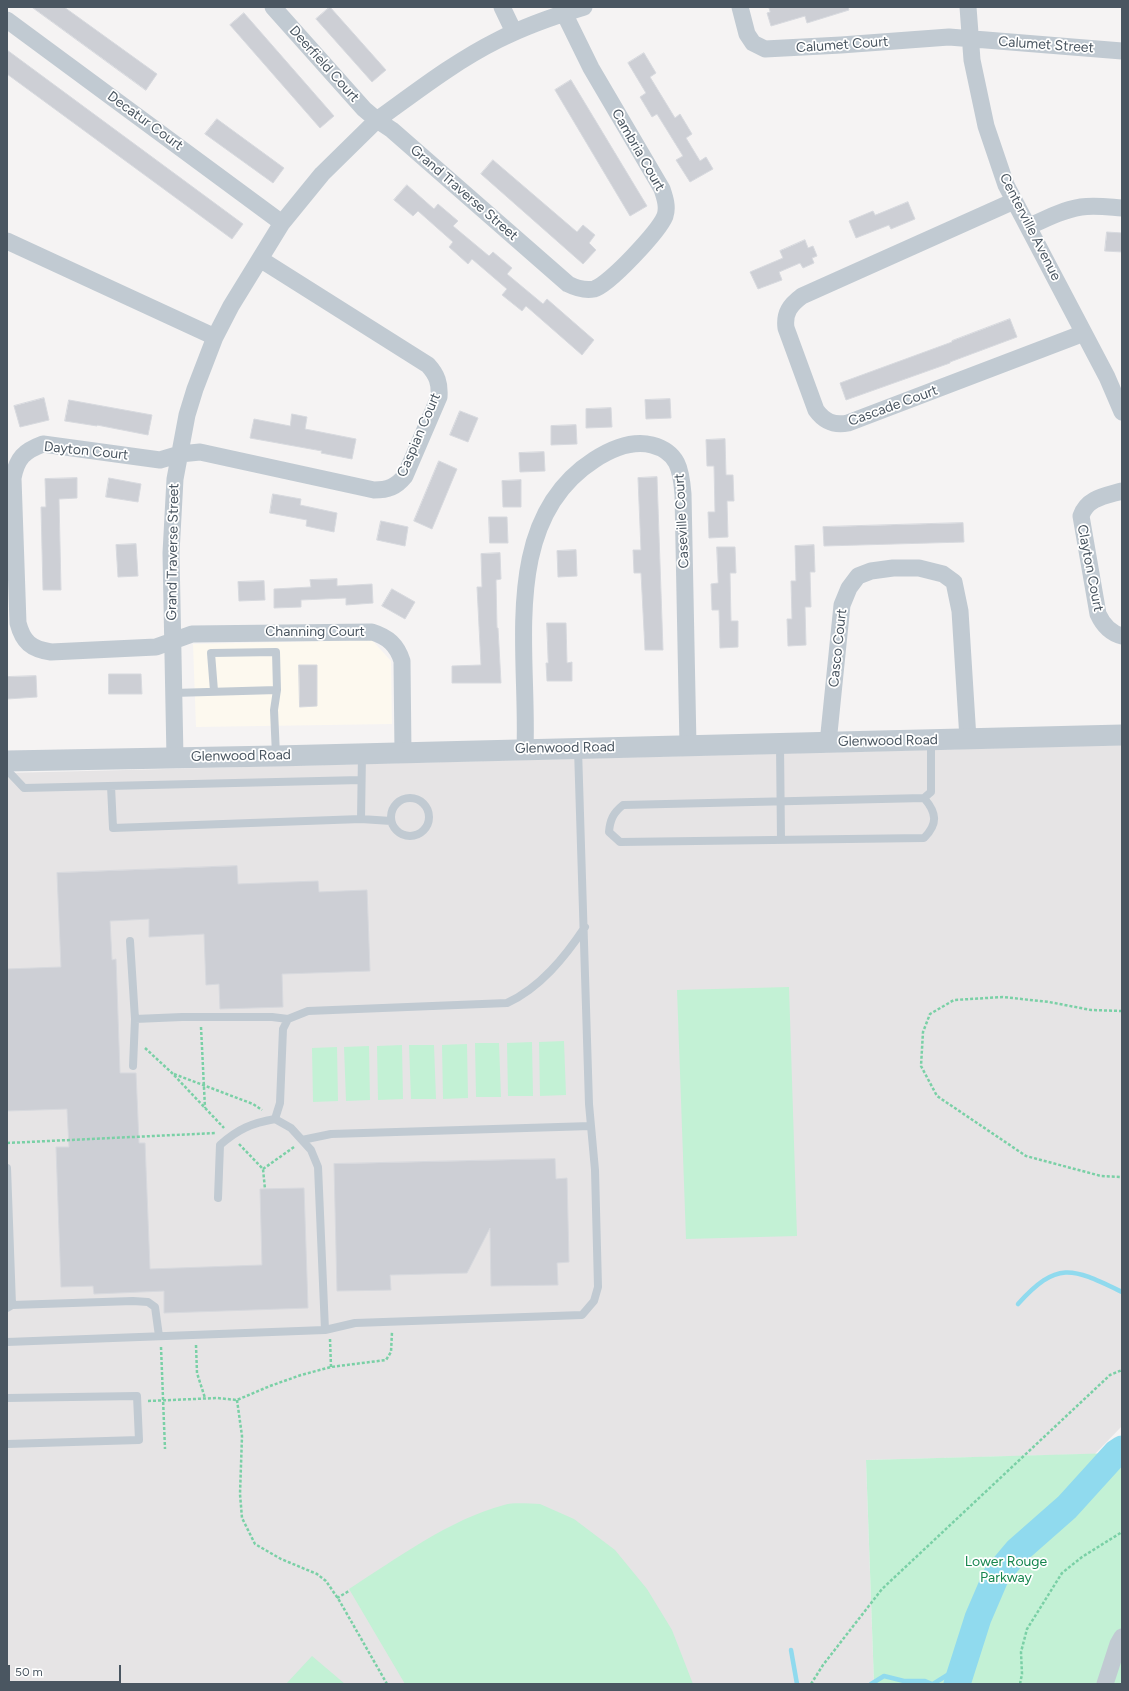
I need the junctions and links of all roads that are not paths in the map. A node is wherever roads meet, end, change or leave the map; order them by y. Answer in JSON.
{"nodes":[{"id":1,"x":273,"y":7,"type":"edge"},
{"id":2,"x":502,"y":7,"type":"edge"},
{"id":3,"x":584,"y":7,"type":"edge"},
{"id":4,"x":740,"y":7,"type":"edge"},
{"id":5,"x":968,"y":7,"type":"edge"},
{"id":6,"x":564,"y":13,"type":"junction"},
{"id":7,"x":7,"y":20,"type":"edge"},
{"id":8,"x":514,"y":32,"type":"junction"},
{"id":9,"x":970,"y":38,"type":"junction"},
{"id":10,"x":1122,"y":51,"type":"edge"},
{"id":11,"x":377,"y":120,"type":"junction"},
{"id":12,"x":1014,"y":201,"type":"junction"},
{"id":13,"x":1122,"y":208,"type":"edge"},
{"id":14,"x":282,"y":223,"type":"junction"},
{"id":15,"x":1028,"y":227,"type":"junction"},
{"id":16,"x":7,"y":241,"type":"edge"},
{"id":17,"x":260,"y":259,"type":"junction"},
{"id":18,"x":550,"y":268,"type":"joint"},
{"id":19,"x":1084,"y":333,"type":"junction"},
{"id":20,"x":215,"y":338,"type":"junction"},
{"id":21,"x":1118,"y":392,"type":"edge"},
{"id":22,"x":1122,"y":412,"type":"edge"},
{"id":23,"x":180,"y":454,"type":"junction"},
{"id":24,"x":1122,"y":491,"type":"edge"},
{"id":25,"x":1122,"y":636,"type":"edge"},
{"id":26,"x":172,"y":642,"type":"junction"},
{"id":27,"x":277,"y":690,"type":"junction"},
{"id":28,"x":214,"y":691,"type":"junction"},
{"id":29,"x":173,"y":693,"type":"junction"},
{"id":30,"x":1122,"y":735,"type":"edge"},
{"id":31,"x":968,"y":739,"type":"junction"},
{"id":32,"x":931,"y":740,"type":"junction"},
{"id":33,"x":828,"y":743,"type":"junction"},
{"id":34,"x":780,"y":744,"type":"junction"},
{"id":35,"x":688,"y":746,"type":"junction"},
{"id":36,"x":578,"y":748,"type":"junction"},
{"id":37,"x":524,"y":749,"type":"junction"},
{"id":38,"x":403,"y":753,"type":"junction"},
{"id":39,"x":362,"y":754,"type":"junction"},
{"id":40,"x":276,"y":756,"type":"junction"},
{"id":41,"x":175,"y":758,"type":"junction"},
{"id":42,"x":7,"y":761,"type":"edge"},
{"id":43,"x":7,"y":770,"type":"edge"},
{"id":44,"x":361,"y":780,"type":"junction"},
{"id":45,"x":111,"y":786,"type":"junction"},
{"id":46,"x":924,"y":798,"type":"junction"},
{"id":47,"x":781,"y":802,"type":"junction"},
{"id":48,"x":361,"y":819,"type":"junction"},
{"id":49,"x":391,"y":822,"type":"junction"},
{"id":50,"x":781,"y":840,"type":"junction"},
{"id":51,"x":585,"y":927,"type":"junction"},
{"id":52,"x":130,"y":941,"type":"dead end"},
{"id":53,"x":135,"y":1019,"type":"junction"},
{"id":54,"x":288,"y":1019,"type":"junction"},
{"id":55,"x":133,"y":1066,"type":"dead end"},
{"id":56,"x":275,"y":1119,"type":"junction"},
{"id":57,"x":591,"y":1126,"type":"junction"},
{"id":58,"x":302,"y":1140,"type":"junction"},
{"id":59,"x":7,"y":1168,"type":"edge"},
{"id":60,"x":218,"y":1198,"type":"dead end"},
{"id":61,"x":9,"y":1306,"type":"edge"},
{"id":62,"x":327,"y":1329,"type":"junction"},
{"id":63,"x":160,"y":1336,"type":"junction"},
{"id":64,"x":7,"y":1342,"type":"edge"},
{"id":65,"x":7,"y":1398,"type":"edge"},
{"id":66,"x":7,"y":1444,"type":"edge"},
{"id":67,"x":1122,"y":1637,"type":"edge"},
{"id":68,"x":1105,"y":1684,"type":"edge"}],
"edges":[{"from":1,"to":11,"type":"street","name":"Deerfield Court"},
{"from":2,"to":8,"type":"street"},
{"from":3,"to":6,"type":"street","name":"Grand Traverse Street"},
{"from":4,"to":9,"type":"street","name":"Calumet Court"},
{"from":5,"to":9,"type":"street","name":"Centerville Avenue"},
{"from":6,"to":8,"type":"street","name":"Grand Traverse Street"},
{"from":6,"to":18,"type":"street","name":"Cambria Court"},
{"from":7,"to":14,"type":"street","name":"Decatur Court"},
{"from":8,"to":11,"type":"street","name":"Grand Traverse Street"},
{"from":9,"to":10,"type":"street","name":"Calumet Street"},
{"from":9,"to":12,"type":"street","name":"Centerville Avenue"},
{"from":11,"to":14,"type":"street","name":"Grand Traverse Street"},
{"from":11,"to":18,"type":"street","name":"Grand Traverse Street"},
{"from":12,"to":15,"type":"street","name":"Centerville Avenue"},
{"from":12,"to":19,"type":"street","name":"Cascade Court"},
{"from":13,"to":15,"type":"street"},
{"from":14,"to":17,"type":"street","name":"Grand Traverse Street"},
{"from":15,"to":19,"type":"street","name":"Centerville Avenue"},
{"from":16,"to":20,"type":"street"},
{"from":17,"to":20,"type":"street","name":"Grand Traverse Street"},
{"from":17,"to":23,"type":"street","name":"Caspian Court"},
{"from":19,"to":21,"type":"street","name":"Centerville Avenue"},
{"from":20,"to":23,"type":"street","name":"Grand Traverse Street"},
{"from":21,"to":22,"type":"street","name":"Centerville Avenue"},
{"from":23,"to":26,"type":"street","name":"Grand Traverse Street"},
{"from":23,"to":26,"type":"street","name":"Dayton Court"},
{"from":24,"to":25,"type":"street","name":"Clayton Court"},
{"from":26,"to":29,"type":"street","name":"Grand Traverse Street"},
{"from":26,"to":38,"type":"street","name":"Channing Court"},
{"from":27,"to":28,"type":"lane"},
{"from":27,"to":28,"type":"lane"},
{"from":27,"to":40,"type":"lane"},
{"from":28,"to":29,"type":"lane"},
{"from":29,"to":41,"type":"street","name":"Grand Traverse Street"},
{"from":30,"to":31,"type":"street","name":"Glenwood Road"},
{"from":31,"to":32,"type":"street","name":"Glenwood Road"},
{"from":31,"to":33,"type":"street","name":"Casco Court"},
{"from":32,"to":33,"type":"street","name":"Glenwood Road"},
{"from":32,"to":46,"type":"lane"},
{"from":33,"to":34,"type":"street","name":"Glenwood Road"},
{"from":34,"to":35,"type":"street","name":"Glenwood Road"},
{"from":34,"to":47,"type":"lane"},
{"from":35,"to":36,"type":"street","name":"Glenwood Road"},
{"from":35,"to":37,"type":"street","name":"Caseville Court"},
{"from":36,"to":37,"type":"street","name":"Glenwood Road"},
{"from":36,"to":51,"type":"lane"},
{"from":37,"to":38,"type":"street","name":"Glenwood Road"},
{"from":38,"to":39,"type":"street","name":"Glenwood Road"},
{"from":39,"to":40,"type":"street","name":"Glenwood Road"},
{"from":39,"to":44,"type":"lane"},
{"from":40,"to":41,"type":"street","name":"Glenwood Road"},
{"from":41,"to":42,"type":"street","name":"Glenwood Road"},
{"from":43,"to":45,"type":"lane"},
{"from":44,"to":45,"type":"lane"},
{"from":44,"to":48,"type":"lane"},
{"from":45,"to":48,"type":"lane"},
{"from":46,"to":47,"type":"lane"},
{"from":46,"to":50,"type":"lane"},
{"from":47,"to":50,"type":"lane"},
{"from":47,"to":50,"type":"lane"},
{"from":48,"to":49,"type":"lane"},
{"from":49,"to":49,"type":"lane"},
{"from":51,"to":54,"type":"lane"},
{"from":51,"to":57,"type":"lane"},
{"from":52,"to":53,"type":"lane"},
{"from":53,"to":54,"type":"lane"},
{"from":53,"to":55,"type":"lane"},
{"from":54,"to":56,"type":"lane"},
{"from":56,"to":58,"type":"lane"},
{"from":56,"to":60,"type":"lane"},
{"from":57,"to":58,"type":"lane"},
{"from":57,"to":62,"type":"lane"},
{"from":58,"to":62,"type":"lane"},
{"from":59,"to":61,"type":"lane"},
{"from":61,"to":63,"type":"lane"},
{"from":62,"to":63,"type":"lane"},
{"from":63,"to":64,"type":"lane"},
{"from":65,"to":66,"type":"lane"},
{"from":67,"to":68,"type":"street"}]}
